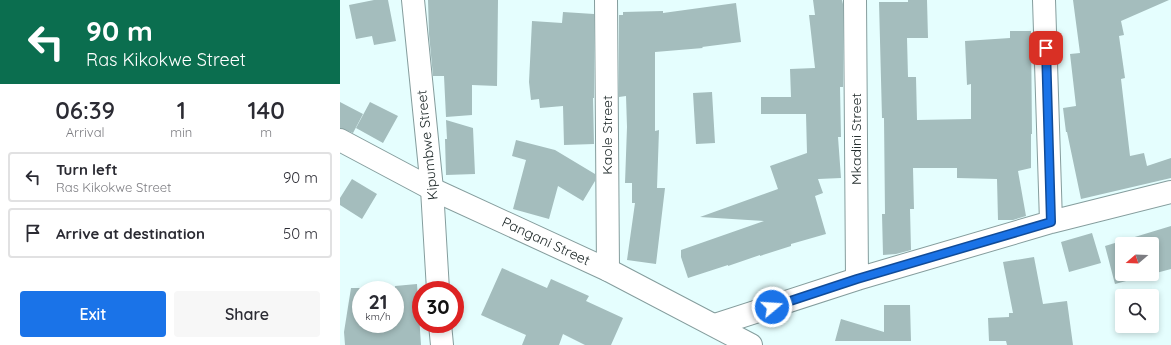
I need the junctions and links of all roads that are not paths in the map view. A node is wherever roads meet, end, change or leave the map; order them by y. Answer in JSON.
{"nodes":[{"id":1,"x":413,"y":0,"type":"edge"},
{"id":2,"x":606,"y":0,"type":"edge"},
{"id":3,"x":855,"y":0,"type":"edge"},
{"id":4,"x":1044,"y":0,"type":"edge"},
{"id":5,"x":340,"y":140,"type":"edge"},
{"id":6,"x":432,"y":189,"type":"junction"},
{"id":7,"x":1171,"y":192,"type":"edge"},
{"id":8,"x":1051,"y":222,"type":"junction"},
{"id":9,"x":608,"y":270,"type":"junction"},
{"id":10,"x":857,"y":279,"type":"junction"},
{"id":11,"x":437,"y":281,"type":"edge"},
{"id":12,"x":715,"y":325,"type":"junction"},
{"id":13,"x":441,"y":333,"type":"edge"},
{"id":14,"x":442,"y":345,"type":"edge"},
{"id":15,"x":751,"y":345,"type":"edge"}],
"edges":[{"from":1,"to":6,"type":"street","name":"Kipumbwe Street"},
{"from":2,"to":9,"type":"street","name":"Kaole Street"},
{"from":3,"to":10,"type":"street","name":"Mkadini Street"},
{"from":4,"to":8,"type":"street"},
{"from":5,"to":6,"type":"street","name":"Pangani Street"},
{"from":6,"to":9,"type":"street","name":"Pangani Street"},
{"from":6,"to":11,"type":"street","name":"Kipumbwe Street"},
{"from":7,"to":8,"type":"street"},
{"from":8,"to":10,"type":"street"},
{"from":9,"to":12,"type":"street","name":"Pangani Street"},
{"from":10,"to":12,"type":"street"},
{"from":12,"to":15,"type":"street","name":"Pangani Street"},
{"from":13,"to":14,"type":"street"}]}
